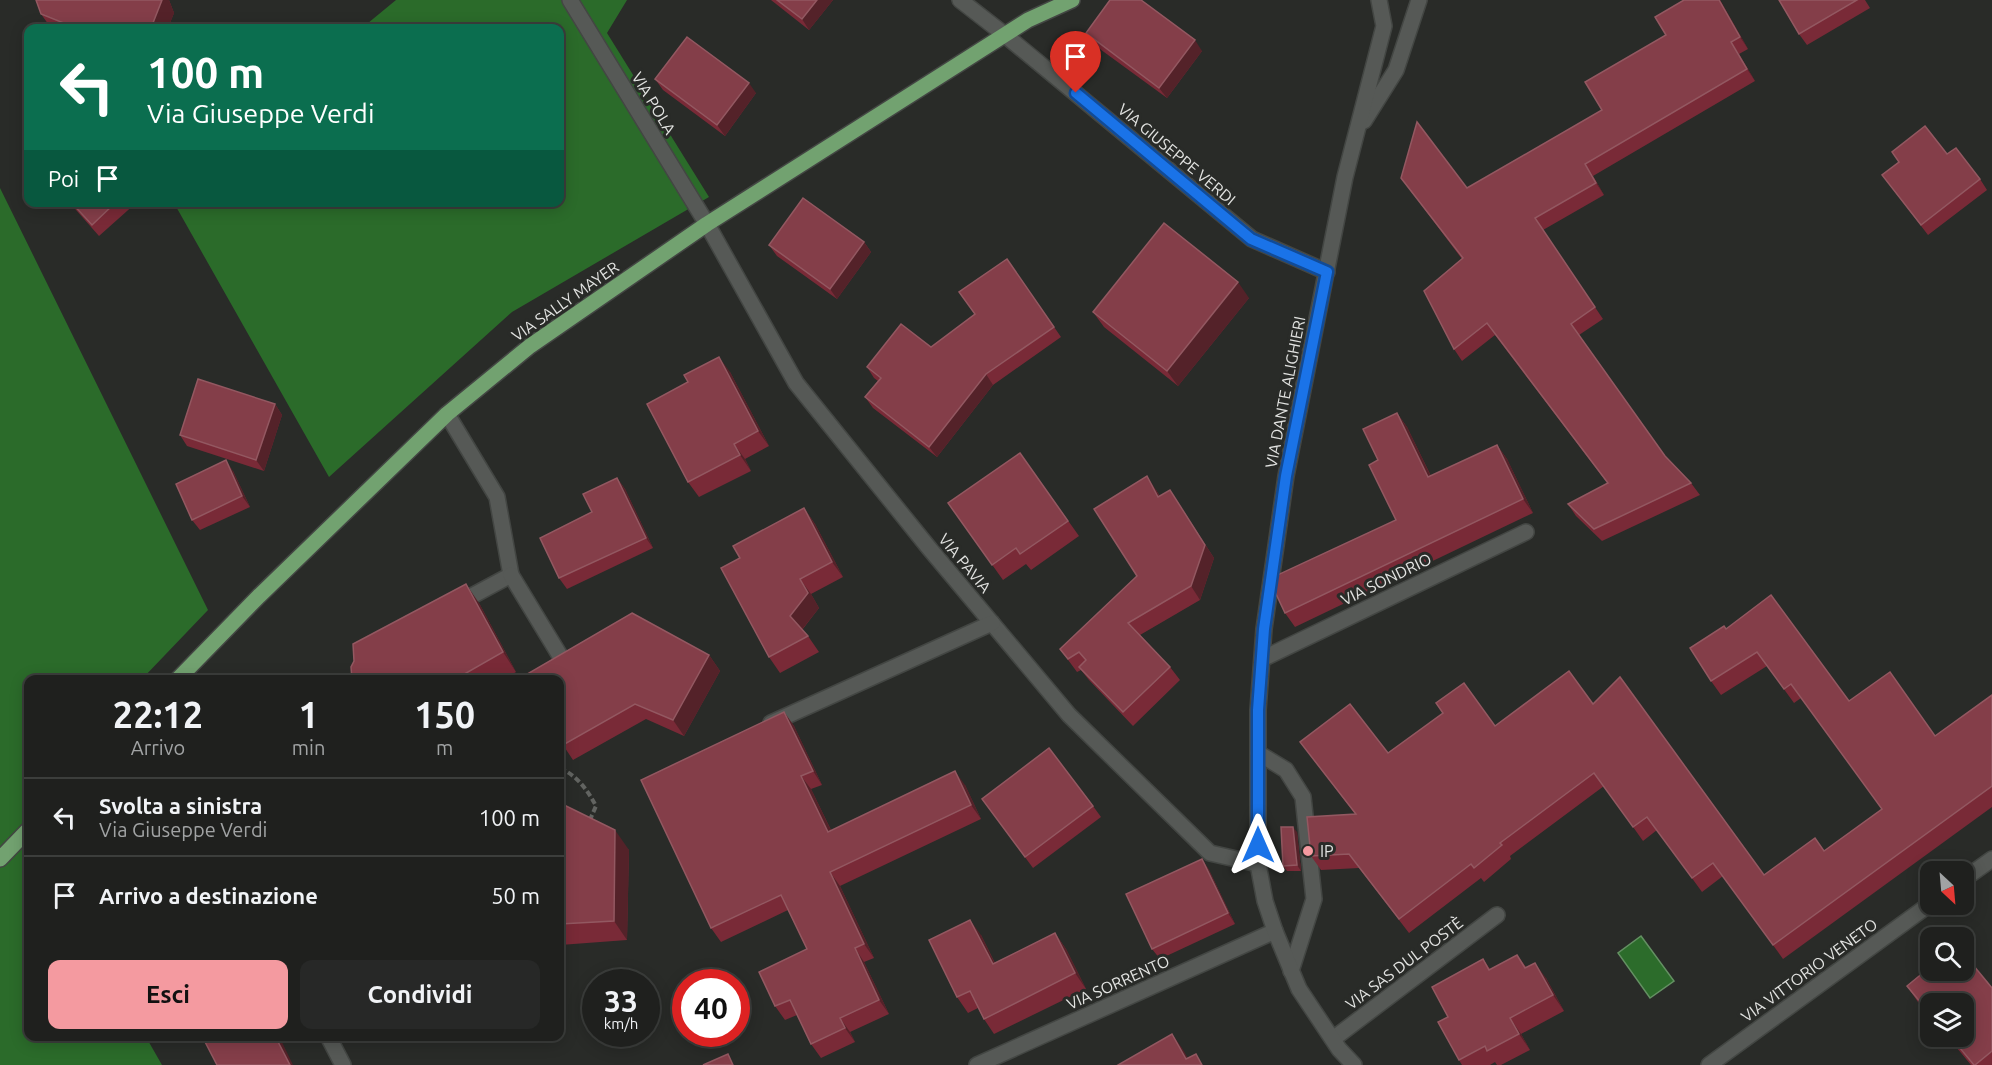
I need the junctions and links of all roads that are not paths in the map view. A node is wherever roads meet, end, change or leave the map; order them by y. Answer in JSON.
{"nodes":[{"id":1,"x":570,"y":0,"type":"edge"},
{"id":2,"x":960,"y":0,"type":"edge"},
{"id":3,"x":1049,"y":0,"type":"edge"},
{"id":4,"x":1072,"y":0,"type":"edge"},
{"id":5,"x":1379,"y":0,"type":"edge"},
{"id":6,"x":1419,"y":0,"type":"edge"},
{"id":7,"x":1029,"y":20,"type":"junction"},
{"id":8,"x":1005,"y":35,"type":"junction"},
{"id":9,"x":1356,"y":134,"type":"junction"},
{"id":10,"x":707,"y":224,"type":"junction"},
{"id":11,"x":1327,"y":272,"type":"junction"},
{"id":12,"x":447,"y":414,"type":"junction"},
{"id":13,"x":1526,"y":532,"type":"dead end"},
{"id":14,"x":511,"y":575,"type":"junction"},
{"id":15,"x":447,"y":610,"type":"edge"},
{"id":16,"x":992,"y":623,"type":"junction"},
{"id":17,"x":562,"y":658,"type":"edge"},
{"id":18,"x":1262,"y":659,"type":"junction"},
{"id":19,"x":182,"y":675,"type":"edge"},
{"id":20,"x":756,"y":730,"type":"edge"},
{"id":21,"x":1258,"y":753,"type":"junction"},
{"id":22,"x":24,"y":835,"type":"edge"},
{"id":23,"x":0,"y":859,"type":"edge"},
{"id":24,"x":1992,"y":859,"type":"edge"},
{"id":25,"x":1257,"y":864,"type":"junction"},
{"id":26,"x":1974,"y":872,"type":"edge"},
{"id":27,"x":1920,"y":911,"type":"edge"},
{"id":28,"x":1497,"y":915,"type":"dead end"},
{"id":29,"x":1275,"y":931,"type":"junction"},
{"id":30,"x":1292,"y":970,"type":"junction"},
{"id":31,"x":1333,"y":1039,"type":"junction"},
{"id":32,"x":331,"y":1041,"type":"edge"},
{"id":33,"x":343,"y":1065,"type":"edge"},
{"id":34,"x":976,"y":1065,"type":"edge"},
{"id":35,"x":1354,"y":1065,"type":"edge"},
{"id":36,"x":1709,"y":1065,"type":"edge"}],
"edges":[{"from":1,"to":10,"type":"street","name":"VIA POLA"},
{"from":2,"to":8,"type":"street","name":"VIA GIUSEPPE VERDI"},
{"from":3,"to":7,"type":"main road","name":"VIA SALLY MAYER"},
{"from":4,"to":7,"type":"main road","name":"VIA SALLY MAYER"},
{"from":5,"to":9,"type":"street","name":"VIA DANTE ALIGHIERI"},
{"from":6,"to":9,"type":"street","name":"VIA DANTE ALIGHIERI"},
{"from":7,"to":8,"type":"main road","name":"VIA SALLY MAYER"},
{"from":8,"to":10,"type":"main road","name":"VIA SALLY MAYER"},
{"from":8,"to":11,"type":"street","name":"VIA GIUSEPPE VERDI"},
{"from":9,"to":11,"type":"street","name":"VIA DANTE ALIGHIERI"},
{"from":10,"to":12,"type":"main road","name":"VIA SALLY MAYER"},
{"from":10,"to":16,"type":"street","name":"VIA PAVIA"},
{"from":11,"to":18,"type":"street","name":"VIA DANTE ALIGHIERI"},
{"from":12,"to":14,"type":"street"},
{"from":12,"to":19,"type":"main road","name":"VIA SALLY MAYER"},
{"from":13,"to":18,"type":"street","name":"VIA SONDRIO"},
{"from":14,"to":15,"type":"street"},
{"from":14,"to":17,"type":"street"},
{"from":16,"to":20,"type":"street"},
{"from":16,"to":25,"type":"street","name":"VIA PAVIA"},
{"from":18,"to":21,"type":"street","name":"VIA DANTE ALIGHIERI"},
{"from":21,"to":25,"type":"street","name":"VIA DANTE ALIGHIERI"},
{"from":21,"to":30,"type":"street"},
{"from":22,"to":23,"type":"main road"},
{"from":24,"to":26,"type":"street"},
{"from":25,"to":29,"type":"street","name":"VIA DANTE ALIGHIERI"},
{"from":27,"to":36,"type":"street","name":"VIA VITTORIO VENETO"},
{"from":28,"to":31,"type":"street","name":"VIA SAS DUL POSTÈ"},
{"from":29,"to":30,"type":"street","name":"VIA DANTE ALIGHIERI"},
{"from":29,"to":34,"type":"street","name":"VIA SORRENTO"},
{"from":30,"to":31,"type":"street","name":"VIA DANTE ALIGHIERI"},
{"from":31,"to":35,"type":"street","name":"VIA DANTE ALIGHIERI"},
{"from":32,"to":33,"type":"street"}]}
